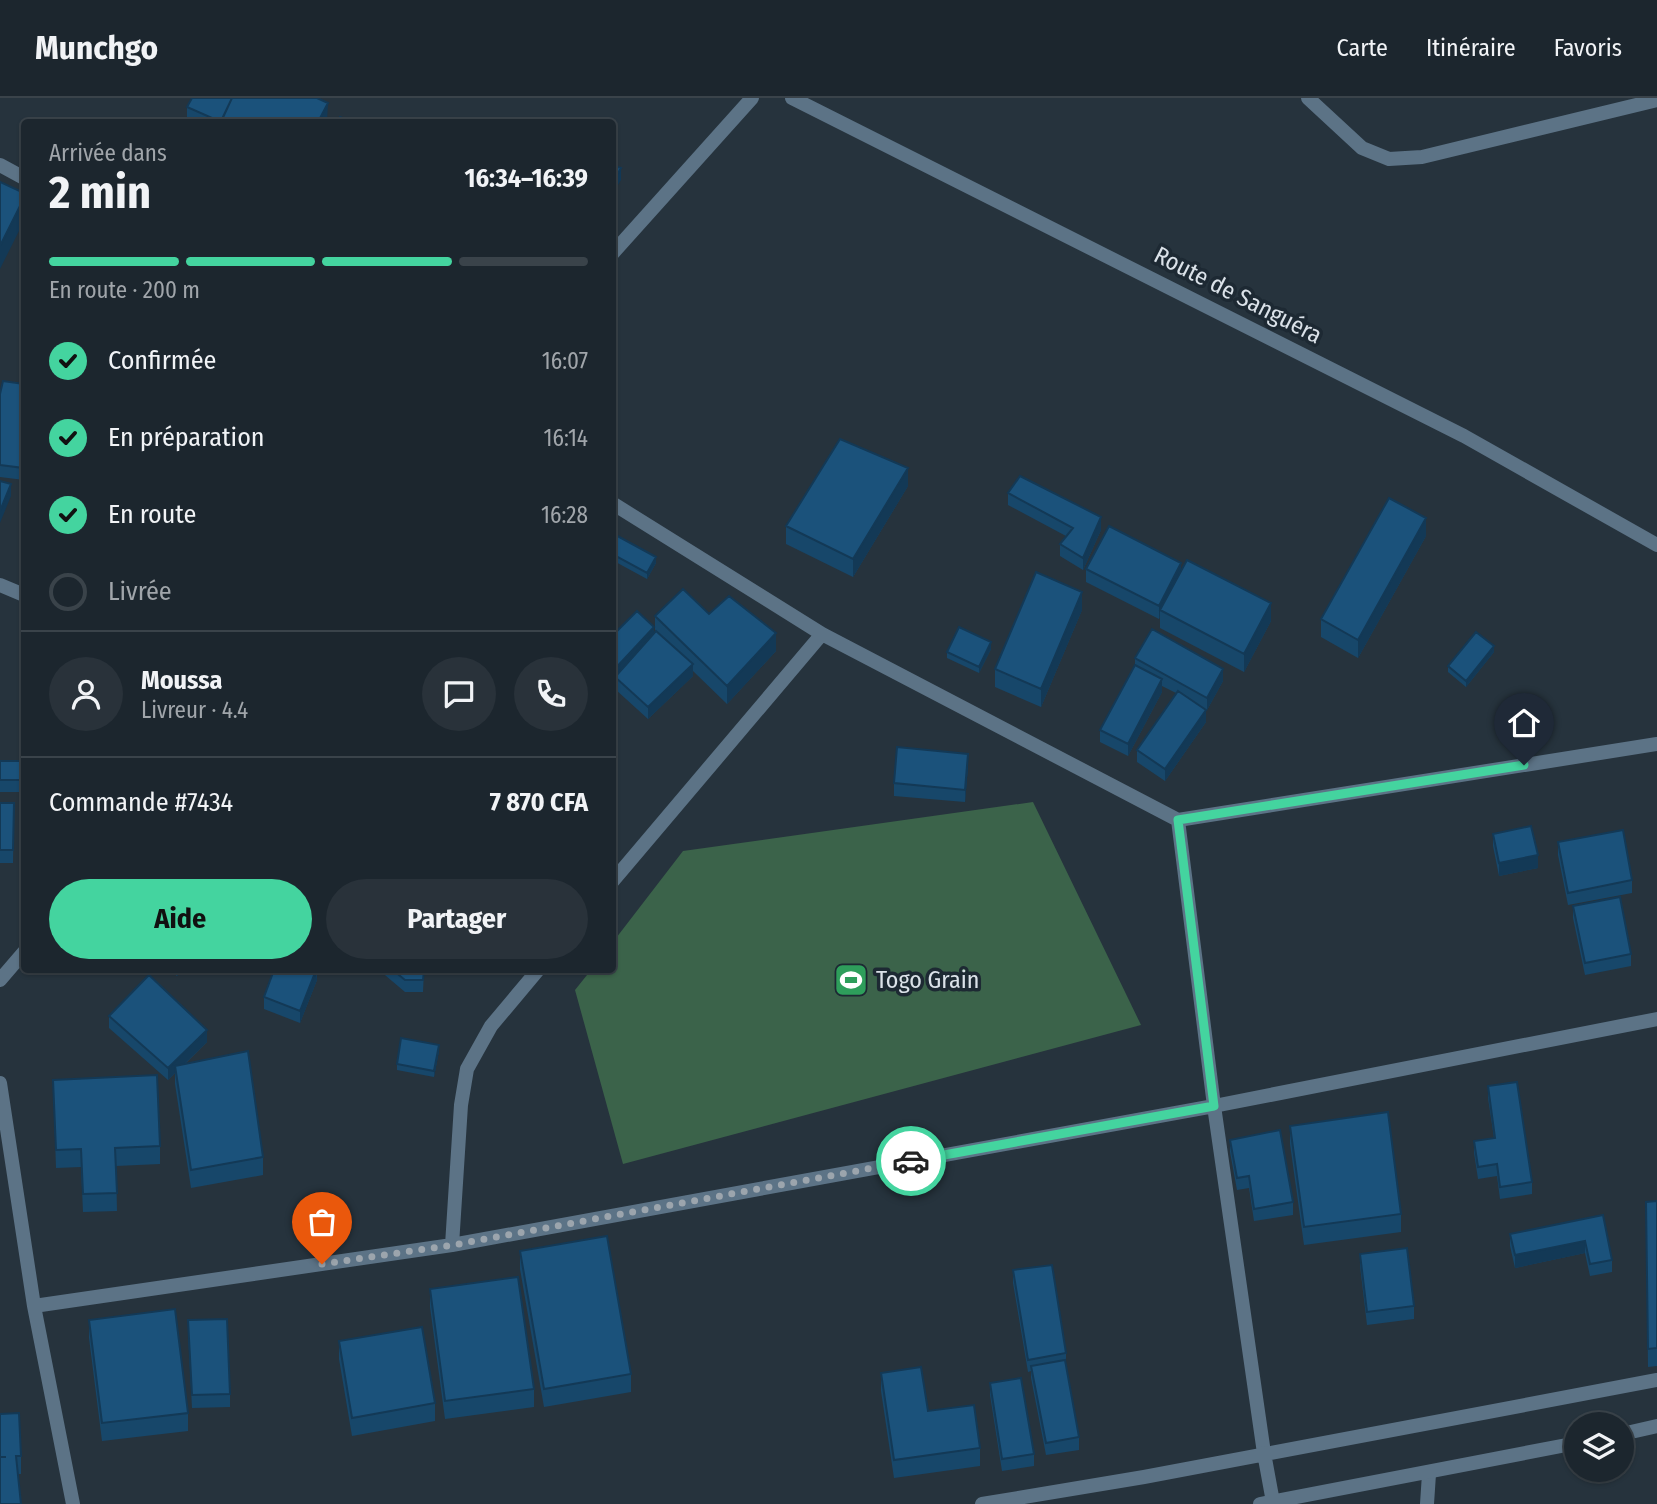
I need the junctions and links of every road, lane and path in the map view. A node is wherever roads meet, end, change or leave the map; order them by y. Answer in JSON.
{"nodes":[{"id":1,"x":752,"y":98,"type":"edge"},
{"id":2,"x":792,"y":98,"type":"edge"},
{"id":3,"x":1308,"y":98,"type":"edge"},
{"id":4,"x":1657,"y":100,"type":"edge"},
{"id":5,"x":0,"y":165,"type":"edge"},
{"id":6,"x":21,"y":176,"type":"edge"},
{"id":7,"x":616,"y":250,"type":"edge"},
{"id":8,"x":616,"y":505,"type":"edge"},
{"id":9,"x":1657,"y":545,"type":"edge"},
{"id":10,"x":0,"y":586,"type":"edge"},
{"id":11,"x":21,"y":594,"type":"edge"},
{"id":12,"x":822,"y":634,"type":"junction"},
{"id":13,"x":1657,"y":744,"type":"edge"},
{"id":14,"x":1178,"y":820,"type":"junction"},
{"id":15,"x":616,"y":877,"type":"edge"},
{"id":16,"x":21,"y":956,"type":"edge"},
{"id":17,"x":535,"y":973,"type":"edge"},
{"id":18,"x":0,"y":981,"type":"edge"},
{"id":19,"x":1657,"y":1019,"type":"edge"},
{"id":20,"x":0,"y":1083,"type":"edge"},
{"id":21,"x":1214,"y":1106,"type":"junction"},
{"id":22,"x":453,"y":1245,"type":"junction"},
{"id":23,"x":34,"y":1306,"type":"junction"},
{"id":24,"x":1657,"y":1380,"type":"edge"},
{"id":25,"x":1657,"y":1426,"type":"edge"},
{"id":26,"x":1634,"y":1431,"type":"edge"},
{"id":27,"x":1564,"y":1446,"type":"edge"},
{"id":28,"x":1264,"y":1453,"type":"junction"},
{"id":29,"x":1429,"y":1474,"type":"junction"},
{"id":30,"x":1267,"y":1503,"type":"edge"},
{"id":31,"x":73,"y":1504,"type":"edge"},
{"id":32,"x":982,"y":1504,"type":"edge"},
{"id":33,"x":1427,"y":1504,"type":"edge"}],
"edges":[{"from":1,"to":7,"type":"street"},
{"from":2,"to":9,"type":"street","name":"Route de Sanguéra"},
{"from":3,"to":4,"type":"street"},
{"from":5,"to":6,"type":"street"},
{"from":8,"to":12,"type":"street"},
{"from":10,"to":11,"type":"street"},
{"from":12,"to":14,"type":"street"},
{"from":12,"to":15,"type":"street"},
{"from":13,"to":14,"type":"street"},
{"from":14,"to":21,"type":"street"},
{"from":16,"to":18,"type":"street"},
{"from":17,"to":22,"type":"street"},
{"from":19,"to":21,"type":"street"},
{"from":20,"to":23,"type":"street"},
{"from":21,"to":22,"type":"street"},
{"from":21,"to":28,"type":"street"},
{"from":22,"to":23,"type":"street"},
{"from":23,"to":31,"type":"street"},
{"from":24,"to":28,"type":"street"},
{"from":25,"to":26,"type":"street"},
{"from":27,"to":29,"type":"street"},
{"from":28,"to":30,"type":"street"},
{"from":28,"to":32,"type":"street"},
{"from":29,"to":30,"type":"street"},
{"from":29,"to":33,"type":"street"}]}
